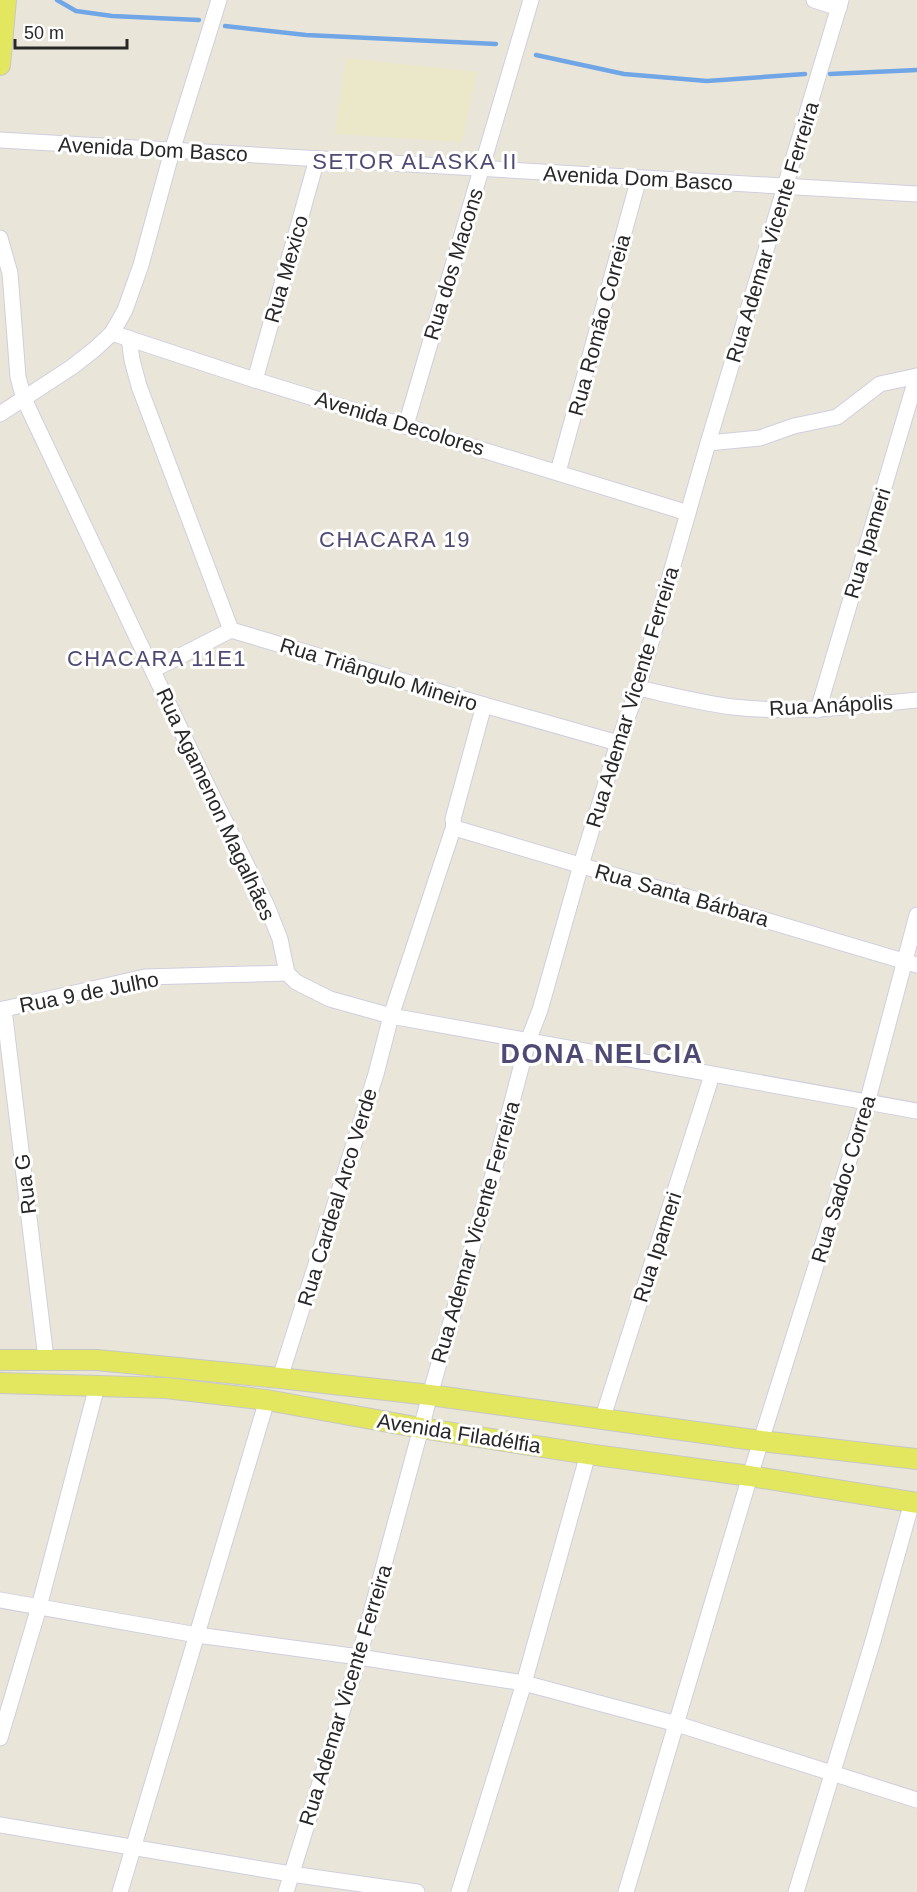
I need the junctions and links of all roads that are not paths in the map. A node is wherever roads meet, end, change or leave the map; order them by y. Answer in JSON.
{"nodes":[{"id":1,"x":6,"y":0,"type":"edge"},
{"id":2,"x":219,"y":0,"type":"edge"},
{"id":3,"x":531,"y":0,"type":"edge"},
{"id":4,"x":814,"y":0,"type":"edge"},
{"id":5,"x":840,"y":4,"type":"edge"},
{"id":6,"x":0,"y":65,"type":"edge"},
{"id":7,"x":0,"y":140,"type":"edge"},
{"id":8,"x":172,"y":151,"type":"junction"},
{"id":9,"x":317,"y":159,"type":"junction"},
{"id":10,"x":481,"y":170,"type":"junction"},
{"id":11,"x":639,"y":178,"type":"junction"},
{"id":12,"x":787,"y":187,"type":"junction"},
{"id":13,"x":917,"y":194,"type":"edge"},
{"id":14,"x":0,"y":238,"type":"edge"},
{"id":15,"x":112,"y":333,"type":"junction"},
{"id":16,"x":129,"y":338,"type":"junction"},
{"id":17,"x":917,"y":376,"type":"edge"},
{"id":18,"x":255,"y":380,"type":"junction"},
{"id":19,"x":24,"y":399,"type":"junction"},
{"id":20,"x":0,"y":414,"type":"edge"},
{"id":21,"x":406,"y":425,"type":"junction"},
{"id":22,"x":708,"y":443,"type":"junction"},
{"id":23,"x":558,"y":472,"type":"junction"},
{"id":24,"x":688,"y":513,"type":"junction"},
{"id":25,"x":231,"y":630,"type":"junction"},
{"id":26,"x":153,"y":670,"type":"junction"},
{"id":27,"x":638,"y":688,"type":"junction"},
{"id":28,"x":917,"y":700,"type":"edge"},
{"id":29,"x":484,"y":705,"type":"junction"},
{"id":30,"x":818,"y":710,"type":"junction"},
{"id":31,"x":618,"y":742,"type":"junction"},
{"id":32,"x":453,"y":823,"type":"junction"},
{"id":33,"x":581,"y":865,"type":"junction"},
{"id":34,"x":917,"y":915,"type":"edge"},
{"id":35,"x":911,"y":963,"type":"edge"},
{"id":36,"x":291,"y":977,"type":"junction"},
{"id":37,"x":2,"y":1010,"type":"edge"},
{"id":38,"x":391,"y":1016,"type":"junction"},
{"id":39,"x":528,"y":1041,"type":"junction"},
{"id":40,"x":712,"y":1075,"type":"junction"},
{"id":41,"x":867,"y":1103,"type":"junction"},
{"id":42,"x":917,"y":1111,"type":"edge"},
{"id":43,"x":46,"y":1359,"type":"junction"},
{"id":44,"x":0,"y":1360,"type":"edge"},
{"id":45,"x":280,"y":1378,"type":"junction"},
{"id":46,"x":0,"y":1383,"type":"edge"},
{"id":47,"x":97,"y":1386,"type":"junction"},
{"id":48,"x":430,"y":1395,"type":"junction"},
{"id":49,"x":267,"y":1400,"type":"junction"},
{"id":50,"x":602,"y":1420,"type":"junction"},
{"id":51,"x":421,"y":1428,"type":"junction"},
{"id":52,"x":761,"y":1441,"type":"junction"},
{"id":53,"x":588,"y":1454,"type":"junction"},
{"id":54,"x":917,"y":1459,"type":"edge"},
{"id":55,"x":750,"y":1476,"type":"junction"},
{"id":56,"x":914,"y":1503,"type":"edge"},
{"id":57,"x":0,"y":1600,"type":"edge"},
{"id":58,"x":39,"y":1607,"type":"junction"},
{"id":59,"x":197,"y":1635,"type":"junction"},
{"id":60,"x":359,"y":1657,"type":"junction"},
{"id":61,"x":524,"y":1683,"type":"junction"},
{"id":62,"x":677,"y":1724,"type":"junction"},
{"id":63,"x":0,"y":1738,"type":"edge"},
{"id":64,"x":832,"y":1774,"type":"junction"},
{"id":65,"x":917,"y":1800,"type":"edge"},
{"id":66,"x":0,"y":1825,"type":"edge"},
{"id":67,"x":133,"y":1848,"type":"junction"},
{"id":68,"x":291,"y":1874,"type":"junction"},
{"id":69,"x":120,"y":1892,"type":"edge"},
{"id":70,"x":286,"y":1892,"type":"edge"},
{"id":71,"x":417,"y":1892,"type":"edge"},
{"id":72,"x":459,"y":1892,"type":"edge"},
{"id":73,"x":626,"y":1892,"type":"edge"},
{"id":74,"x":796,"y":1892,"type":"edge"}],
"edges":[{"from":1,"to":6,"type":"main road"},
{"from":2,"to":8,"type":"street"},
{"from":3,"to":10,"type":"street","name":"Rua dos Macons"},
{"from":4,"to":5,"type":"street"},
{"from":5,"to":12,"type":"street","name":"Rua Ademar Vicente Ferreira"},
{"from":7,"to":8,"type":"street","name":"Avenida Dom Basco"},
{"from":8,"to":9,"type":"street","name":"Avenida Dom Basco"},
{"from":8,"to":15,"type":"street"},
{"from":9,"to":10,"type":"street","name":"Avenida Dom Basco"},
{"from":9,"to":18,"type":"street","name":"Rua Mexico"},
{"from":10,"to":11,"type":"street","name":"Avenida Dom Basco"},
{"from":10,"to":21,"type":"street","name":"Rua dos Macons"},
{"from":11,"to":12,"type":"street","name":"Avenida Dom Basco"},
{"from":11,"to":23,"type":"street","name":"Rua Romão Correia"},
{"from":12,"to":13,"type":"street","name":"Avenida Dom Basco"},
{"from":12,"to":22,"type":"street","name":"Rua Ademar Vicente Ferreira"},
{"from":14,"to":19,"type":"street","name":"Rua Agamenon Magalhães"},
{"from":15,"to":16,"type":"street","name":"Avenida Decolores"},
{"from":15,"to":19,"type":"street"},
{"from":16,"to":18,"type":"street","name":"Avenida Decolores"},
{"from":16,"to":25,"type":"street"},
{"from":17,"to":22,"type":"street"},
{"from":17,"to":30,"type":"street","name":"Rua Ipameri"},
{"from":18,"to":21,"type":"street","name":"Avenida Decolores"},
{"from":19,"to":20,"type":"street"},
{"from":19,"to":26,"type":"street","name":"Rua Agamenon Magalhães"},
{"from":21,"to":23,"type":"street","name":"Avenida Decolores"},
{"from":22,"to":24,"type":"street","name":"Rua Ademar Vicente Ferreira"},
{"from":23,"to":24,"type":"street","name":"Avenida Decolores"},
{"from":24,"to":27,"type":"street","name":"Rua Ademar Vicente Ferreira"},
{"from":25,"to":26,"type":"street"},
{"from":25,"to":29,"type":"street","name":"Rua Triângulo Mineiro"},
{"from":26,"to":36,"type":"street","name":"Rua Agamenon Magalhães"},
{"from":27,"to":30,"type":"street","name":"Rua Anápolis"},
{"from":27,"to":31,"type":"street","name":"Rua Ademar Vicente Ferreira"},
{"from":28,"to":30,"type":"street","name":"Rua Anápolis"},
{"from":29,"to":31,"type":"street","name":"Rua Triângulo Mineiro"},
{"from":29,"to":32,"type":"street"},
{"from":31,"to":33,"type":"street","name":"Rua Ademar Vicente Ferreira"},
{"from":32,"to":33,"type":"street","name":"Rua Santa Bárbara"},
{"from":32,"to":38,"type":"street","name":"Rua Cardeal Arco Verde"},
{"from":33,"to":35,"type":"street","name":"Rua Santa Bárbara"},
{"from":33,"to":39,"type":"street","name":"Rua Ademar Vicente Ferreira"},
{"from":34,"to":35,"type":"street","name":"Rua Sadoc Correa"},
{"from":35,"to":41,"type":"street","name":"Rua Sadoc Correa"},
{"from":36,"to":37,"type":"street","name":"Rua 9 de Julho"},
{"from":36,"to":38,"type":"street"},
{"from":37,"to":43,"type":"street","name":"Rua G"},
{"from":38,"to":39,"type":"street"},
{"from":38,"to":45,"type":"street","name":"Rua Cardeal Arco Verde"},
{"from":39,"to":40,"type":"street"},
{"from":39,"to":48,"type":"street","name":"Rua Ademar Vicente Ferreira"},
{"from":40,"to":41,"type":"street"},
{"from":40,"to":50,"type":"street","name":"Rua Ipameri"},
{"from":41,"to":42,"type":"street"},
{"from":41,"to":52,"type":"street","name":"Rua Sadoc Correa"},
{"from":43,"to":44,"type":"main road","name":"Avenida Filadélfia"},
{"from":43,"to":45,"type":"main road","name":"Avenida Filadélfia"},
{"from":45,"to":48,"type":"main road","name":"Avenida Filadélfia"},
{"from":46,"to":47,"type":"main road","name":"Avenida Filadélfia"},
{"from":47,"to":49,"type":"main road","name":"Avenida Filadélfia"},
{"from":47,"to":58,"type":"street"},
{"from":48,"to":50,"type":"main road","name":"Avenida Filadélfia"},
{"from":48,"to":51,"type":"street","name":"Rua Ademar Vicente Ferreira"},
{"from":49,"to":51,"type":"main road","name":"Avenida Filadélfia"},
{"from":49,"to":59,"type":"street"},
{"from":50,"to":52,"type":"main road","name":"Avenida Filadélfia"},
{"from":51,"to":53,"type":"main road","name":"Avenida Filadélfia"},
{"from":51,"to":60,"type":"street","name":"Rua Ademar Vicente Ferreira"},
{"from":52,"to":54,"type":"main road","name":"Avenida Filadélfia"},
{"from":52,"to":55,"type":"street","name":"Rua Sadoc Correa"},
{"from":53,"to":55,"type":"main road","name":"Avenida Filadélfia"},
{"from":53,"to":61,"type":"street"},
{"from":55,"to":56,"type":"main road","name":"Avenida Filadélfia"},
{"from":55,"to":62,"type":"street","name":"Rua Sadoc Correa"},
{"from":56,"to":64,"type":"street"},
{"from":57,"to":58,"type":"street"},
{"from":58,"to":59,"type":"street"},
{"from":58,"to":63,"type":"street"},
{"from":59,"to":60,"type":"street"},
{"from":59,"to":67,"type":"street"},
{"from":60,"to":61,"type":"street"},
{"from":60,"to":68,"type":"street","name":"Rua Ademar Vicente Ferreira"},
{"from":61,"to":62,"type":"street"},
{"from":61,"to":72,"type":"street"},
{"from":62,"to":64,"type":"street"},
{"from":62,"to":73,"type":"street","name":"Rua Sadoc Correa"},
{"from":64,"to":65,"type":"street"},
{"from":64,"to":74,"type":"street"},
{"from":66,"to":67,"type":"street"},
{"from":67,"to":68,"type":"street"},
{"from":67,"to":69,"type":"street"},
{"from":68,"to":70,"type":"street","name":"Rua Ademar Vicente Ferreira"},
{"from":68,"to":71,"type":"street"}]}
